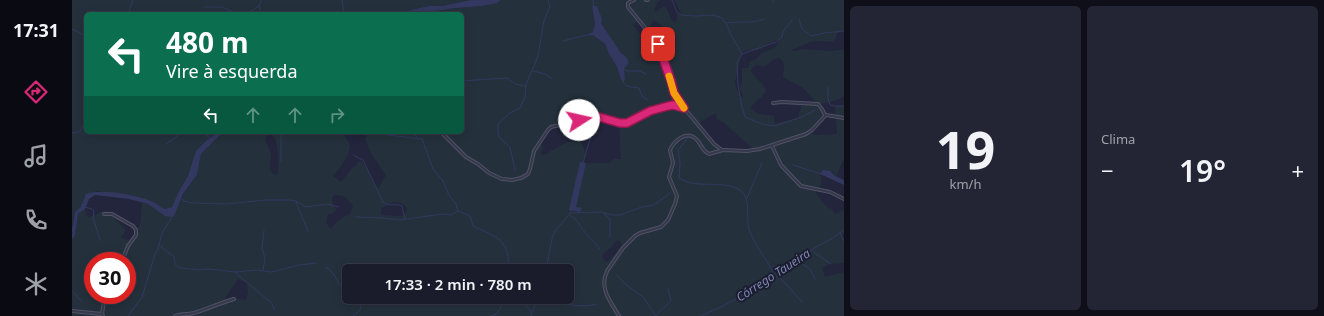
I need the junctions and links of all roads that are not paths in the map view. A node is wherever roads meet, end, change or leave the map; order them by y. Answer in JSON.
{"nodes":[{"id":1,"x":634,"y":0,"type":"edge"},
{"id":2,"x":773,"y":103,"type":"dead end"},
{"id":3,"x":684,"y":108,"type":"junction"},
{"id":4,"x":825,"y":115,"type":"junction"},
{"id":5,"x":844,"y":118,"type":"edge"},
{"id":6,"x":443,"y":134,"type":"edge"},
{"id":7,"x":772,"y":146,"type":"junction"},
{"id":8,"x":723,"y":150,"type":"junction"},
{"id":9,"x":844,"y":199,"type":"edge"},
{"id":10,"x":104,"y":214,"type":"dead end"},
{"id":11,"x":126,"y":252,"type":"edge"},
{"id":12,"x":234,"y":299,"type":"dead end"},
{"id":13,"x":104,"y":304,"type":"edge"},
{"id":14,"x":72,"y":311,"type":"edge"},
{"id":15,"x":103,"y":315,"type":"edge"},
{"id":16,"x":175,"y":316,"type":"edge"},
{"id":17,"x":619,"y":316,"type":"edge"}],
"edges":[{"from":1,"to":3,"type":"street"},
{"from":2,"to":4,"type":"street"},
{"from":3,"to":6,"type":"street"},
{"from":3,"to":8,"type":"street"},
{"from":4,"to":5,"type":"street"},
{"from":4,"to":7,"type":"street"},
{"from":7,"to":8,"type":"street"},
{"from":7,"to":9,"type":"street"},
{"from":8,"to":17,"type":"street"},
{"from":10,"to":11,"type":"street"},
{"from":12,"to":16,"type":"street"},
{"from":13,"to":15,"type":"street"},
{"from":14,"to":15,"type":"street"}]}
